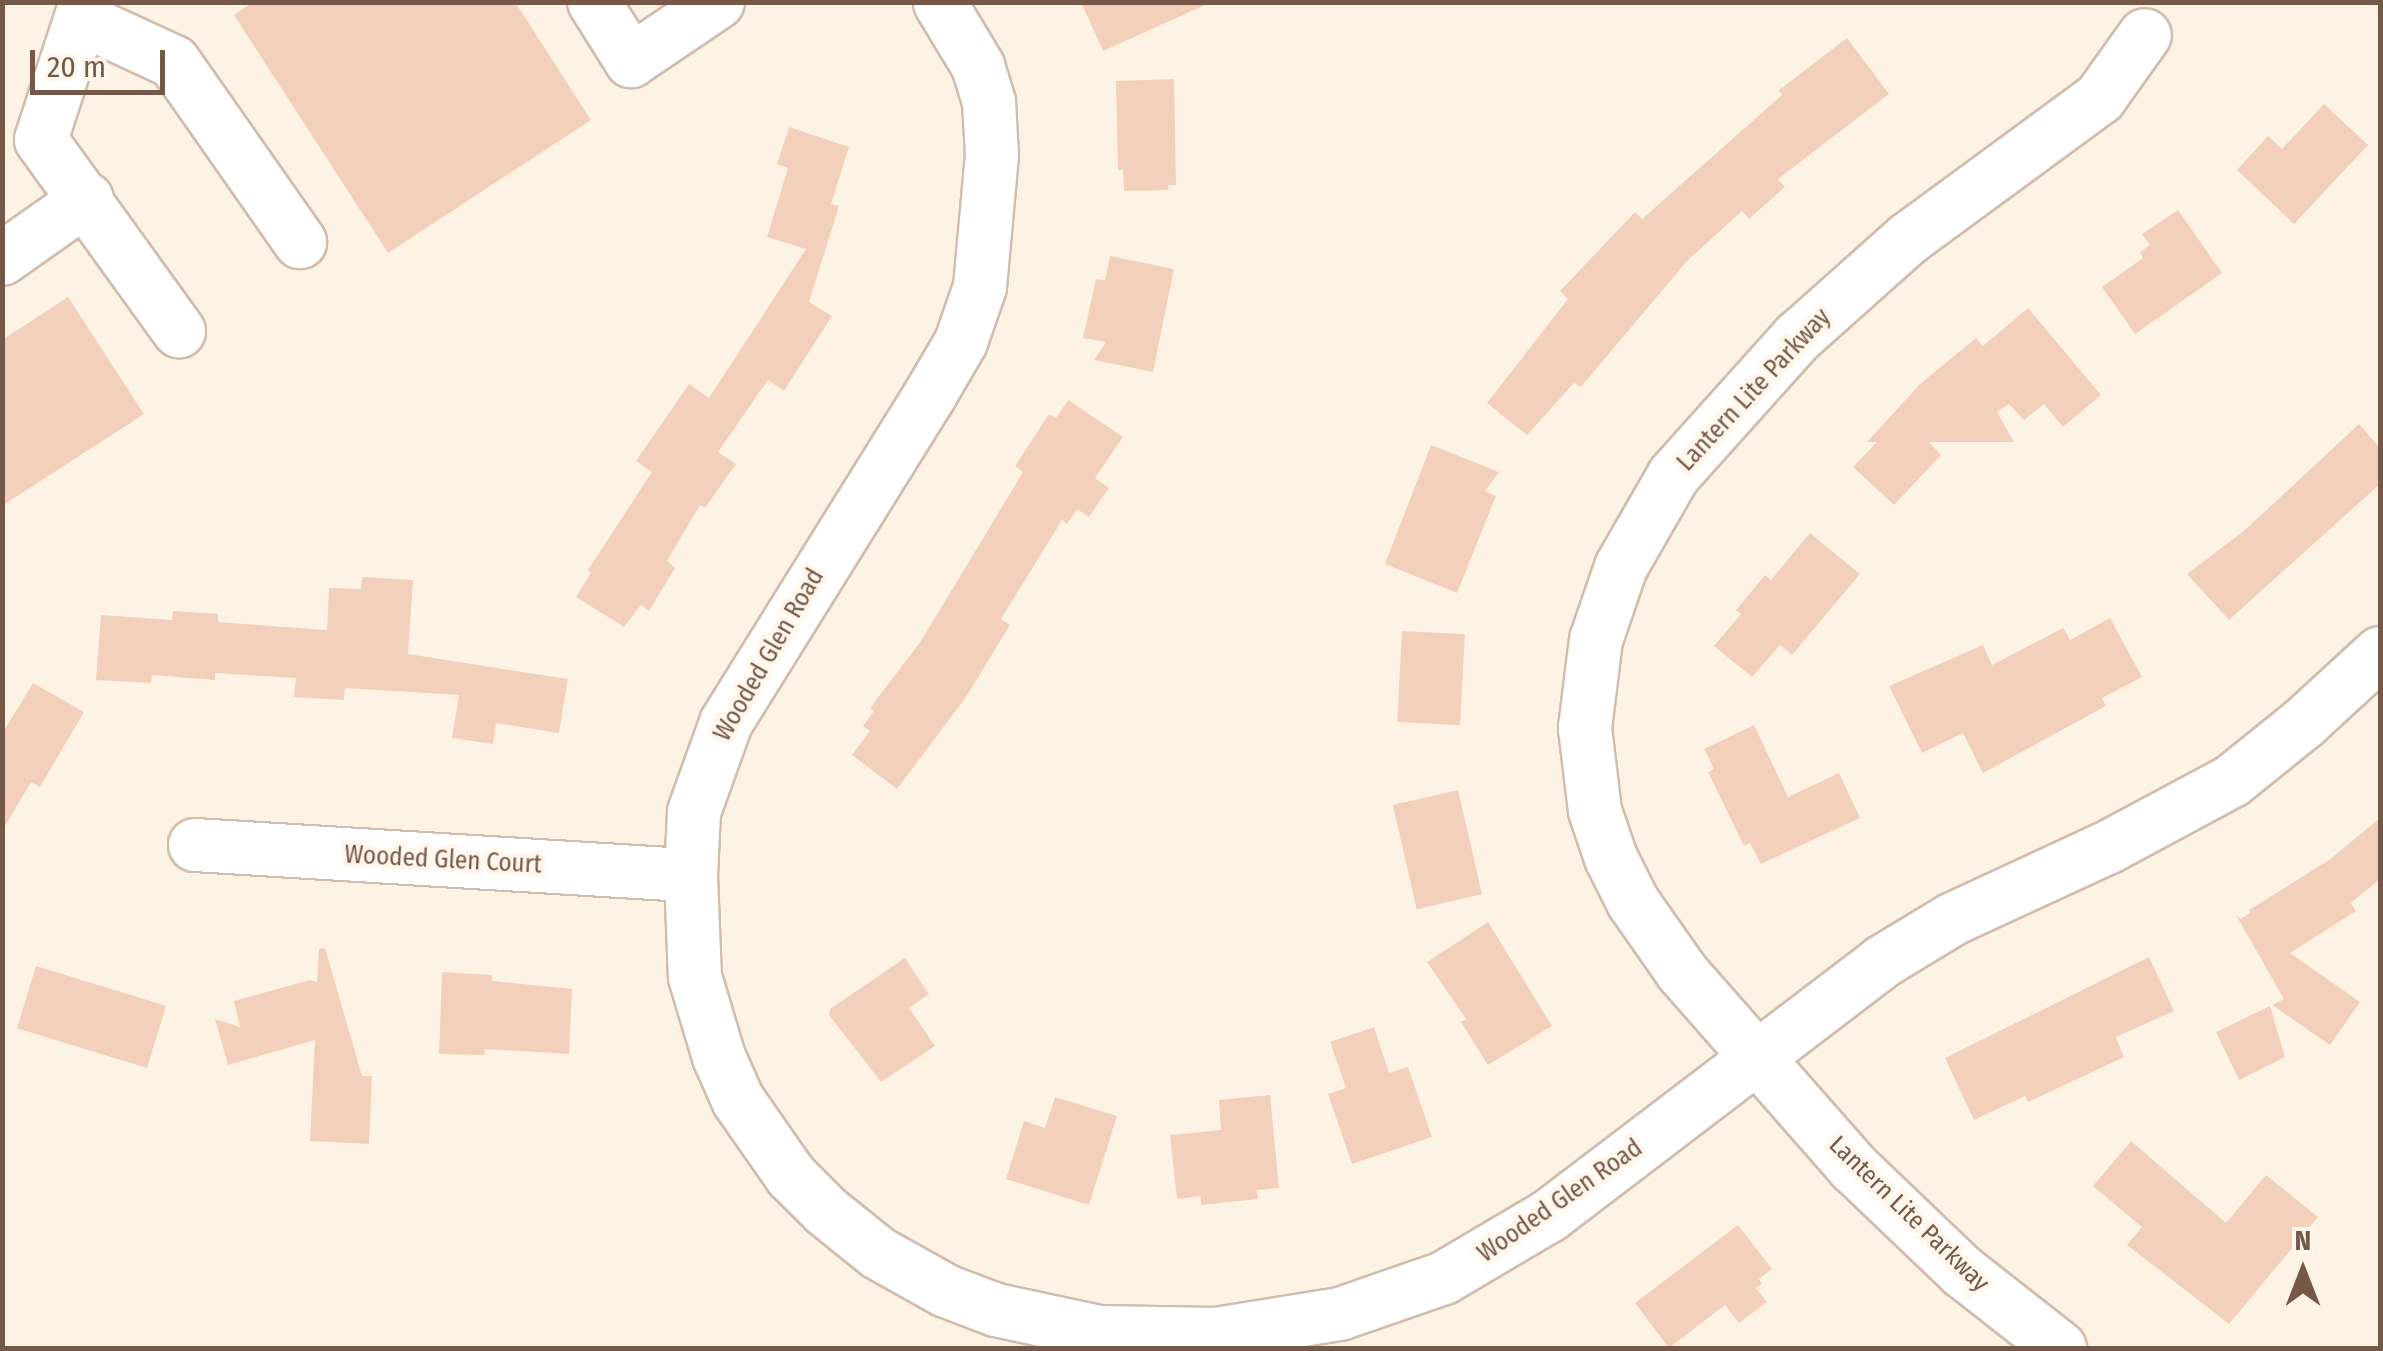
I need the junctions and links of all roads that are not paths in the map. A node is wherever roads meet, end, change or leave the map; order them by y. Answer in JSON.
{"nodes":[{"id":1,"x":594,"y":2,"type":"edge"},
{"id":2,"x":718,"y":2,"type":"edge"},
{"id":3,"x":940,"y":3,"type":"edge"},
{"id":4,"x":84,"y":11,"type":"edge"},
{"id":5,"x":2146,"y":35,"type":"dead end"},
{"id":6,"x":87,"y":198,"type":"junction"},
{"id":7,"x":300,"y":242,"type":"dead end"},
{"id":8,"x":2,"y":258,"type":"edge"},
{"id":9,"x":179,"y":331,"type":"dead end"},
{"id":10,"x":2380,"y":653,"type":"edge"},
{"id":11,"x":195,"y":845,"type":"dead end"},
{"id":12,"x":691,"y":875,"type":"junction"},
{"id":13,"x":1758,"y":1054,"type":"junction"},
{"id":14,"x":2060,"y":1348,"type":"edge"}],
"edges":[{"from":1,"to":2,"type":"street"},
{"from":3,"to":12,"type":"street","name":"Wooded Glen Road"},
{"from":4,"to":6,"type":"street"},
{"from":4,"to":7,"type":"street"},
{"from":5,"to":13,"type":"street","name":"Lantern Lite Parkway"},
{"from":6,"to":8,"type":"street"},
{"from":6,"to":9,"type":"street"},
{"from":10,"to":13,"type":"street","name":"Wooded Glen Road"},
{"from":11,"to":12,"type":"street","name":"Wooded Glen Court"},
{"from":12,"to":13,"type":"street","name":"Wooded Glen Road"},
{"from":13,"to":14,"type":"street","name":"Lantern Lite Parkway"}]}
